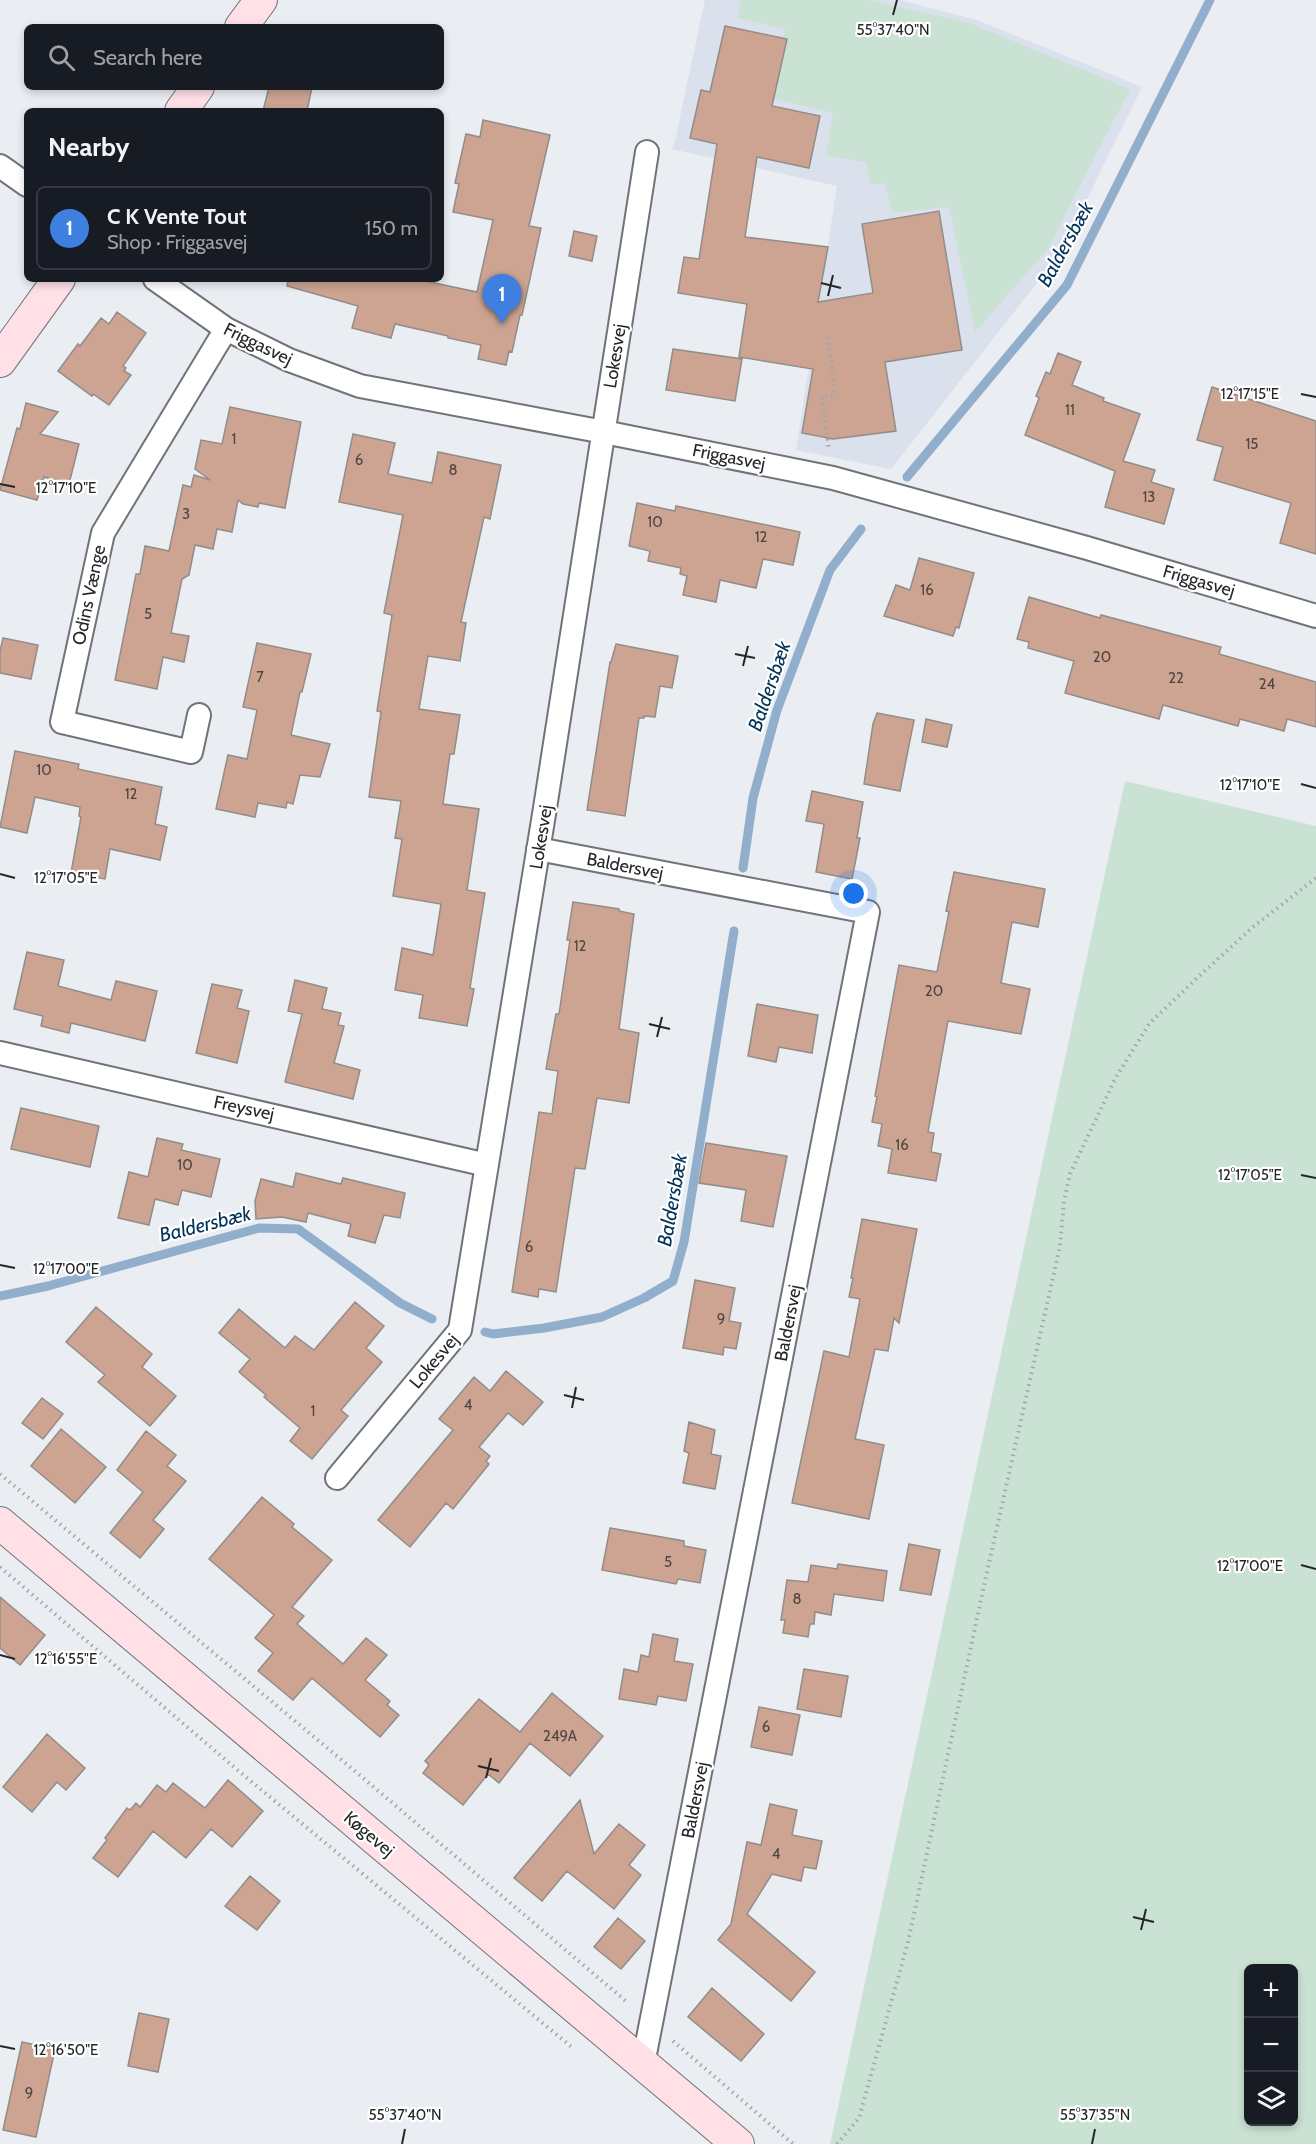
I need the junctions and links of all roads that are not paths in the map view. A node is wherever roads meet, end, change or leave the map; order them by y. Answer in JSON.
{"nodes":[{"id":1,"x":261,"y":0,"type":"edge"},
{"id":2,"x":243,"y":24,"type":"edge"},
{"id":3,"x":196,"y":90,"type":"edge"},
{"id":4,"x":183,"y":108,"type":"edge"},
{"id":5,"x":647,"y":152,"type":"dead end"},
{"id":6,"x":0,"y":166,"type":"edge"},
{"id":7,"x":24,"y":183,"type":"edge"},
{"id":8,"x":57,"y":282,"type":"edge"},
{"id":9,"x":159,"y":282,"type":"edge"},
{"id":10,"x":226,"y":329,"type":"junction"},
{"id":11,"x":0,"y":361,"type":"edge"},
{"id":12,"x":604,"y":432,"type":"junction"},
{"id":13,"x":1316,"y":616,"type":"edge"},
{"id":14,"x":199,"y":715,"type":"dead end"},
{"id":15,"x":538,"y":849,"type":"junction"},
{"id":16,"x":0,"y":1053,"type":"edge"},
{"id":17,"x":487,"y":1165,"type":"junction"},
{"id":18,"x":337,"y":1478,"type":"dead end"},
{"id":19,"x":0,"y":1523,"type":"edge"},
{"id":20,"x":643,"y":2064,"type":"junction"},
{"id":21,"x":738,"y":2144,"type":"edge"}],
"edges":[{"from":1,"to":2,"type":"street"},
{"from":3,"to":4,"type":"street"},
{"from":5,"to":12,"type":"street","name":"Lokesvej"},
{"from":6,"to":7,"type":"street"},
{"from":8,"to":11,"type":"street"},
{"from":9,"to":10,"type":"street","name":"Friggasvej"},
{"from":10,"to":12,"type":"street","name":"Friggasvej"},
{"from":10,"to":14,"type":"street","name":"Odins Vænge"},
{"from":12,"to":13,"type":"street","name":"Friggasvej"},
{"from":12,"to":15,"type":"street","name":"Lokesvej"},
{"from":15,"to":17,"type":"street","name":"Lokesvej"},
{"from":15,"to":20,"type":"street","name":"Baldersvej"},
{"from":16,"to":17,"type":"street","name":"Freysvej"},
{"from":17,"to":18,"type":"street","name":"Lokesvej"},
{"from":19,"to":20,"type":"street","name":"Køgevej"},
{"from":20,"to":21,"type":"street","name":"Køgevej"}]}
